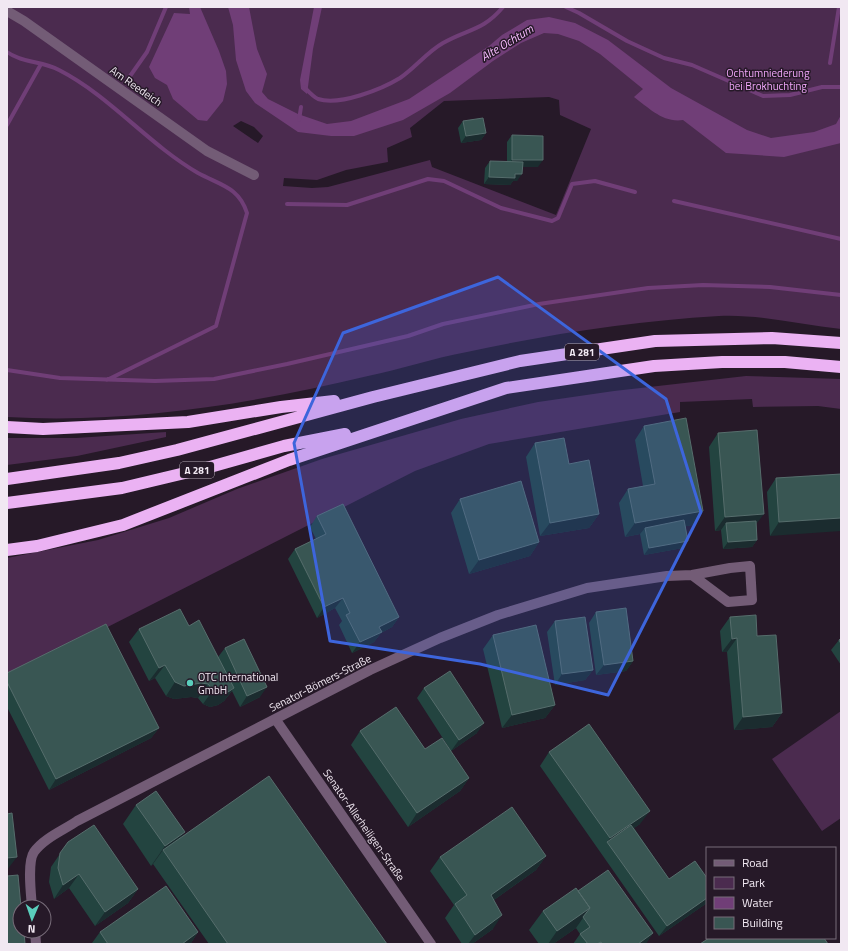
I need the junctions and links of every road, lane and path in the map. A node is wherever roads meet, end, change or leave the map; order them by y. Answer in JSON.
{"nodes":[{"id":1,"x":7,"y":11,"type":"edge"},
{"id":2,"x":254,"y":175,"type":"dead end"},
{"id":3,"x":841,"y":343,"type":"edge"},
{"id":4,"x":841,"y":367,"type":"edge"},
{"id":5,"x":373,"y":397,"type":"junction"},
{"id":6,"x":386,"y":427,"type":"junction"},
{"id":7,"x":7,"y":428,"type":"edge"},
{"id":8,"x":7,"y":479,"type":"edge"},
{"id":9,"x":7,"y":502,"type":"edge"},
{"id":10,"x":7,"y":550,"type":"edge"},
{"id":11,"x":692,"y":575,"type":"junction"},
{"id":12,"x":276,"y":720,"type":"junction"},
{"id":13,"x":31,"y":899,"type":"edge"},
{"id":14,"x":431,"y":944,"type":"edge"}],
"edges":[{"from":1,"to":2,"type":"street","name":"Am Reedeich"},
{"from":3,"to":5,"type":"highway","number":"A 281"},
{"from":4,"to":6,"type":"highway","number":"A 281"},
{"from":5,"to":7,"type":"highway"},
{"from":5,"to":8,"type":"highway","number":"A 281"},
{"from":6,"to":9,"type":"highway","number":"A 281"},
{"from":6,"to":10,"type":"highway"},
{"from":11,"to":11,"type":"street","name":"Senator-Bömers-Straße"},
{"from":11,"to":12,"type":"street","name":"Senator-Bömers-Straße"},
{"from":12,"to":13,"type":"street","name":"Senator-Bömers-Straße"},
{"from":12,"to":14,"type":"street","name":"Senator-Allerheiligen-Straße"}]}
